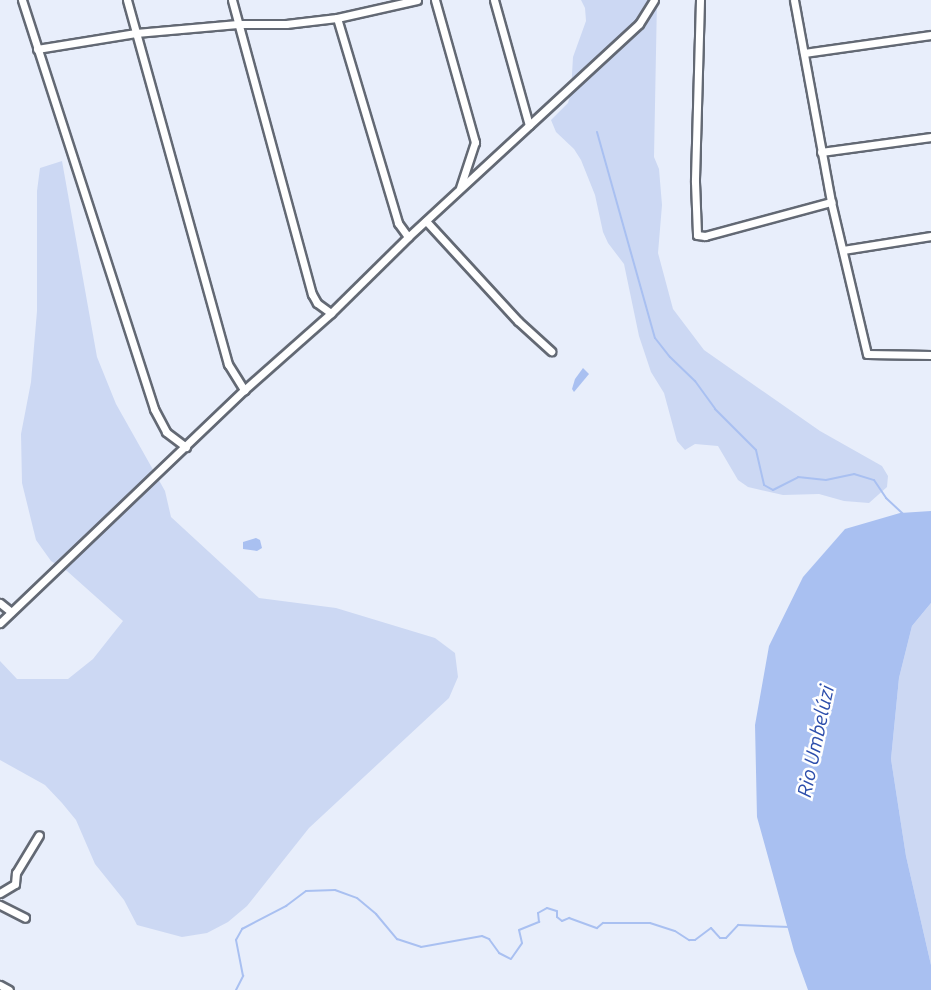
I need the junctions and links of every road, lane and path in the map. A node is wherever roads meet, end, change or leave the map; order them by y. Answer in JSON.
{"nodes":[{"id":1,"x":22,"y":0,"type":"edge"},
{"id":2,"x":127,"y":0,"type":"edge"},
{"id":3,"x":231,"y":0,"type":"edge"},
{"id":4,"x":417,"y":0,"type":"edge"},
{"id":5,"x":435,"y":0,"type":"edge"},
{"id":6,"x":494,"y":0,"type":"edge"},
{"id":7,"x":654,"y":0,"type":"edge"},
{"id":8,"x":700,"y":0,"type":"edge"},
{"id":9,"x":794,"y":0,"type":"edge"},
{"id":10,"x":337,"y":18,"type":"junction"},
{"id":11,"x":238,"y":24,"type":"junction"},
{"id":12,"x":136,"y":33,"type":"junction"},
{"id":13,"x":931,"y":35,"type":"edge"},
{"id":14,"x":37,"y":49,"type":"junction"},
{"id":15,"x":804,"y":53,"type":"junction"},
{"id":16,"x":529,"y":125,"type":"junction"},
{"id":17,"x":931,"y":137,"type":"edge"},
{"id":18,"x":821,"y":152,"type":"junction"},
{"id":19,"x":459,"y":190,"type":"junction"},
{"id":20,"x":831,"y":202,"type":"junction"},
{"id":21,"x":426,"y":220,"type":"junction"},
{"id":22,"x":931,"y":236,"type":"edge"},
{"id":23,"x":408,"y":237,"type":"junction"},
{"id":24,"x":843,"y":250,"type":"junction"},
{"id":25,"x":331,"y":313,"type":"junction"},
{"id":26,"x":551,"y":351,"type":"dead end"},
{"id":27,"x":931,"y":355,"type":"edge"},
{"id":28,"x":244,"y":390,"type":"junction"},
{"id":29,"x":186,"y":447,"type":"junction"},
{"id":30,"x":0,"y":603,"type":"edge"},
{"id":31,"x":11,"y":612,"type":"junction"},
{"id":32,"x":0,"y":623,"type":"edge"},
{"id":33,"x":39,"y":835,"type":"dead end"},
{"id":34,"x":0,"y":893,"type":"edge"},
{"id":35,"x":0,"y":905,"type":"edge"},
{"id":36,"x":25,"y":918,"type":"dead end"},
{"id":37,"x":0,"y":985,"type":"edge"},
{"id":38,"x":9,"y":990,"type":"edge"}],
"edges":[{"from":1,"to":14,"type":"street"},
{"from":2,"to":12,"type":"street"},
{"from":3,"to":11,"type":"street"},
{"from":4,"to":10,"type":"street"},
{"from":5,"to":19,"type":"street"},
{"from":6,"to":16,"type":"street"},
{"from":7,"to":16,"type":"street"},
{"from":8,"to":20,"type":"street"},
{"from":9,"to":15,"type":"street"},
{"from":10,"to":11,"type":"street"},
{"from":10,"to":23,"type":"street"},
{"from":11,"to":12,"type":"street"},
{"from":11,"to":25,"type":"street"},
{"from":12,"to":14,"type":"street"},
{"from":12,"to":28,"type":"street"},
{"from":13,"to":15,"type":"street"},
{"from":14,"to":29,"type":"street"},
{"from":15,"to":18,"type":"street"},
{"from":16,"to":19,"type":"street"},
{"from":17,"to":18,"type":"street"},
{"from":18,"to":20,"type":"street"},
{"from":19,"to":21,"type":"street"},
{"from":20,"to":24,"type":"street"},
{"from":21,"to":23,"type":"street"},
{"from":21,"to":26,"type":"street"},
{"from":22,"to":24,"type":"street"},
{"from":23,"to":25,"type":"street"},
{"from":24,"to":27,"type":"street"},
{"from":25,"to":28,"type":"street"},
{"from":28,"to":29,"type":"street"},
{"from":29,"to":31,"type":"street"},
{"from":30,"to":31,"type":"street"},
{"from":31,"to":32,"type":"street"},
{"from":33,"to":34,"type":"street"},
{"from":35,"to":36,"type":"street"},
{"from":37,"to":38,"type":"street"}]}
